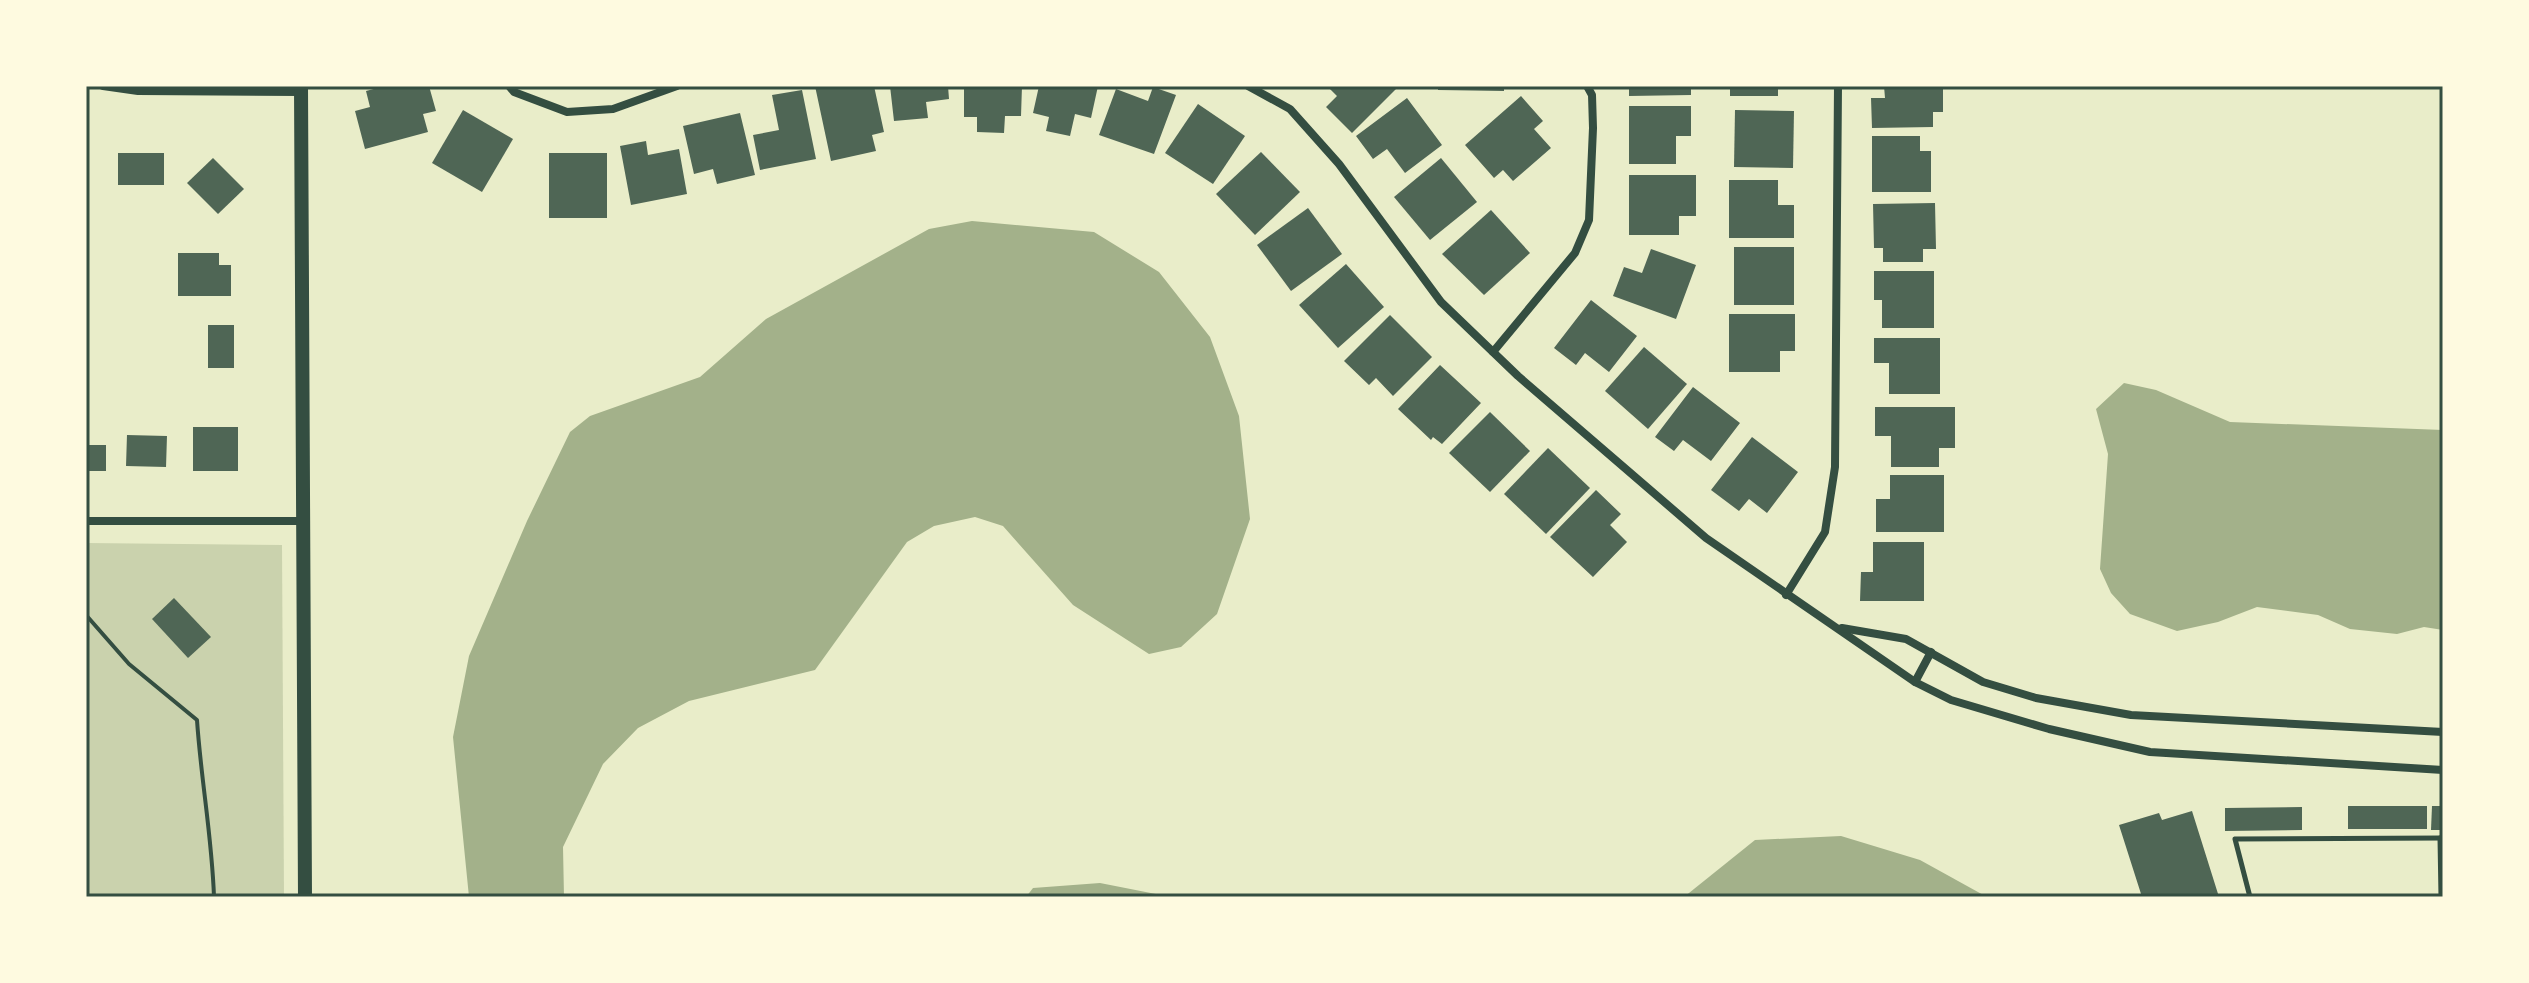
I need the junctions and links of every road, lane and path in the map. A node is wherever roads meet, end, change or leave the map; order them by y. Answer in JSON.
{"nodes":[{"id":1,"x":103,"y":86,"type":"edge"},
{"id":2,"x":509,"y":86,"type":"edge"},
{"id":3,"x":677,"y":86,"type":"edge"},
{"id":4,"x":1248,"y":86,"type":"edge"},
{"id":5,"x":1587,"y":86,"type":"edge"},
{"id":6,"x":1838,"y":86,"type":"edge"},
{"id":7,"x":266,"y":89,"type":"edge"},
{"id":8,"x":301,"y":89,"type":"edge"},
{"id":9,"x":1493,"y":352,"type":"junction"},
{"id":10,"x":86,"y":521,"type":"edge"},
{"id":11,"x":302,"y":521,"type":"junction"},
{"id":12,"x":1786,"y":595,"type":"junction"},
{"id":13,"x":86,"y":615,"type":"edge"},
{"id":14,"x":1837,"y":627,"type":"junction"},
{"id":15,"x":1931,"y":652,"type":"junction"},
{"id":16,"x":1915,"y":682,"type":"junction"},
{"id":17,"x":2443,"y":732,"type":"edge"},
{"id":18,"x":2443,"y":770,"type":"edge"},
{"id":19,"x":2441,"y":838,"type":"edge"},
{"id":20,"x":214,"y":897,"type":"edge"},
{"id":21,"x":305,"y":897,"type":"edge"},
{"id":22,"x":2250,"y":897,"type":"edge"},
{"id":23,"x":2441,"y":897,"type":"edge"}],
"edges":[{"from":1,"to":7,"type":"street"},
{"from":2,"to":3,"type":"street"},
{"from":4,"to":9,"type":"street"},
{"from":5,"to":9,"type":"street"},
{"from":6,"to":12,"type":"street"},
{"from":7,"to":8,"type":"street"},
{"from":8,"to":11,"type":"street"},
{"from":9,"to":12,"type":"street"},
{"from":10,"to":11,"type":"street"},
{"from":11,"to":21,"type":"street"},
{"from":12,"to":14,"type":"street"},
{"from":13,"to":20,"type":"path"},
{"from":14,"to":15,"type":"street"},
{"from":14,"to":16,"type":"street"},
{"from":15,"to":16,"type":"street"},
{"from":15,"to":17,"type":"street"},
{"from":16,"to":18,"type":"street"},
{"from":19,"to":22,"type":"lane"},
{"from":19,"to":23,"type":"lane"}]}
